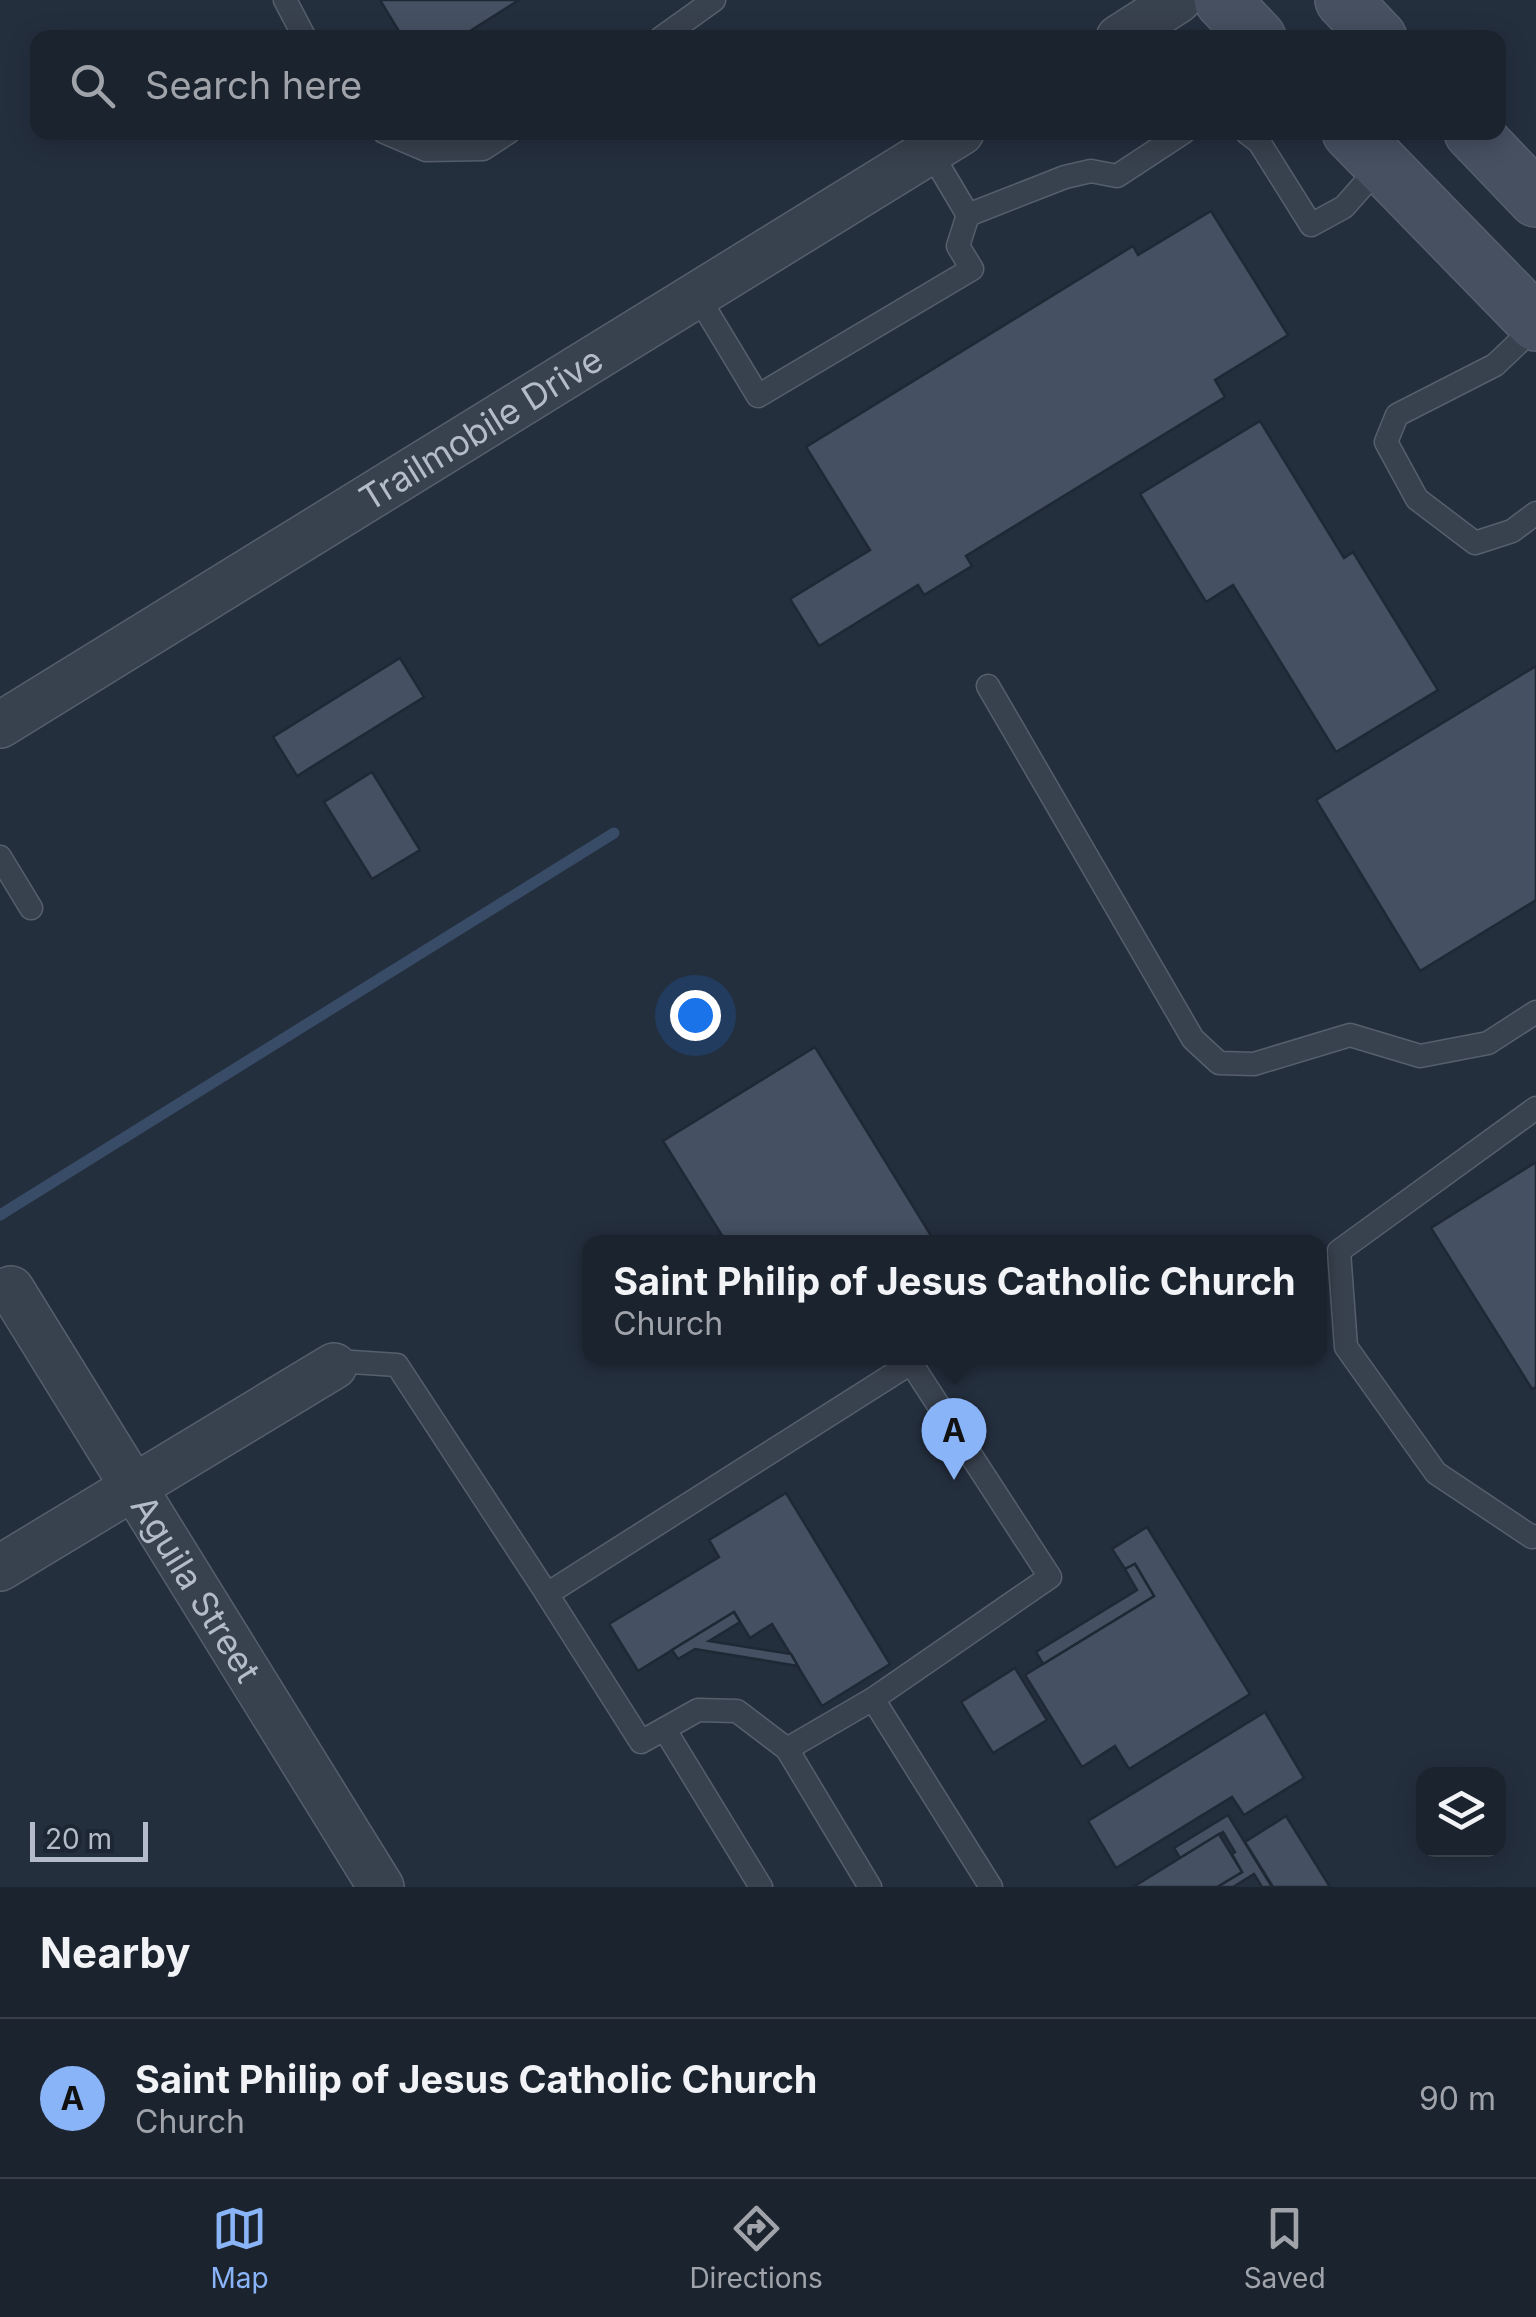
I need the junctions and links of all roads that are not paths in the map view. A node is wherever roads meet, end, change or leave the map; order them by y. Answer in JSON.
{"nodes":[{"id":1,"x":284,"y":0,"type":"edge"},
{"id":2,"x":714,"y":0,"type":"edge"},
{"id":3,"x":1178,"y":0,"type":"edge"},
{"id":4,"x":1222,"y":0,"type":"edge"},
{"id":5,"x":1343,"y":0,"type":"edge"},
{"id":6,"x":301,"y":30,"type":"edge"},
{"id":7,"x":673,"y":30,"type":"edge"},
{"id":8,"x":1132,"y":30,"type":"edge"},
{"id":9,"x":1250,"y":30,"type":"edge"},
{"id":10,"x":1371,"y":30,"type":"edge"},
{"id":11,"x":403,"y":140,"type":"edge"},
{"id":12,"x":497,"y":140,"type":"edge"},
{"id":13,"x":1172,"y":140,"type":"edge"},
{"id":14,"x":1256,"y":140,"type":"edge"},
{"id":15,"x":1480,"y":140,"type":"edge"},
{"id":16,"x":945,"y":142,"type":"edge"},
{"id":17,"x":1366,"y":148,"type":"edge"},
{"id":18,"x":1536,"y":198,"type":"edge"},
{"id":19,"x":968,"y":215,"type":"junction"},
{"id":20,"x":697,"y":295,"type":"junction"},
{"id":21,"x":1536,"y":325,"type":"edge"},
{"id":22,"x":1536,"y":513,"type":"edge"},
{"id":23,"x":988,"y":686,"type":"dead end"},
{"id":24,"x":0,"y":725,"type":"edge"},
{"id":25,"x":0,"y":858,"type":"edge"},
{"id":26,"x":31,"y":908,"type":"dead end"},
{"id":27,"x":1536,"y":1012,"type":"edge"},
{"id":28,"x":1536,"y":1108,"type":"edge"},
{"id":29,"x":11,"y":1289,"type":"dead end"},
{"id":30,"x":908,"y":1365,"type":"edge"},
{"id":31,"x":912,"y":1365,"type":"edge"},
{"id":32,"x":334,"y":1366,"type":"joint"},
{"id":33,"x":133,"y":1487,"type":"junction"},
{"id":34,"x":1536,"y":1536,"type":"edge"},
{"id":35,"x":0,"y":1568,"type":"edge"},
{"id":36,"x":547,"y":1594,"type":"junction"},
{"id":37,"x":873,"y":1699,"type":"junction"},
{"id":38,"x":666,"y":1730,"type":"junction"},
{"id":39,"x":787,"y":1749,"type":"junction"},
{"id":40,"x":381,"y":1887,"type":"edge"},
{"id":41,"x":761,"y":1887,"type":"edge"},
{"id":42,"x":870,"y":1887,"type":"edge"},
{"id":43,"x":991,"y":1887,"type":"edge"}],
"edges":[{"from":1,"to":6,"type":"lane"},
{"from":2,"to":7,"type":"lane"},
{"from":3,"to":8,"type":"street"},
{"from":4,"to":9,"type":"main road"},
{"from":5,"to":10,"type":"main road"},
{"from":11,"to":12,"type":"lane"},
{"from":13,"to":19,"type":"lane"},
{"from":14,"to":17,"type":"lane"},
{"from":15,"to":18,"type":"main road"},
{"from":16,"to":19,"type":"lane"},
{"from":16,"to":20,"type":"street","name":"Trailmobile Drive"},
{"from":17,"to":21,"type":"main road"},
{"from":19,"to":20,"type":"lane"},
{"from":20,"to":24,"type":"street","name":"Trailmobile Drive"},
{"from":21,"to":22,"type":"lane"},
{"from":23,"to":27,"type":"lane"},
{"from":25,"to":26,"type":"lane"},
{"from":28,"to":34,"type":"lane"},
{"from":29,"to":33,"type":"street","name":"Aguila Street"},
{"from":30,"to":36,"type":"lane"},
{"from":31,"to":37,"type":"lane"},
{"from":32,"to":33,"type":"street"},
{"from":32,"to":36,"type":"lane"},
{"from":33,"to":35,"type":"street"},
{"from":33,"to":40,"type":"street","name":"Aguila Street"},
{"from":36,"to":38,"type":"lane"},
{"from":37,"to":39,"type":"lane"},
{"from":37,"to":43,"type":"lane"},
{"from":38,"to":39,"type":"lane"},
{"from":38,"to":41,"type":"lane"},
{"from":39,"to":42,"type":"lane"}]}
